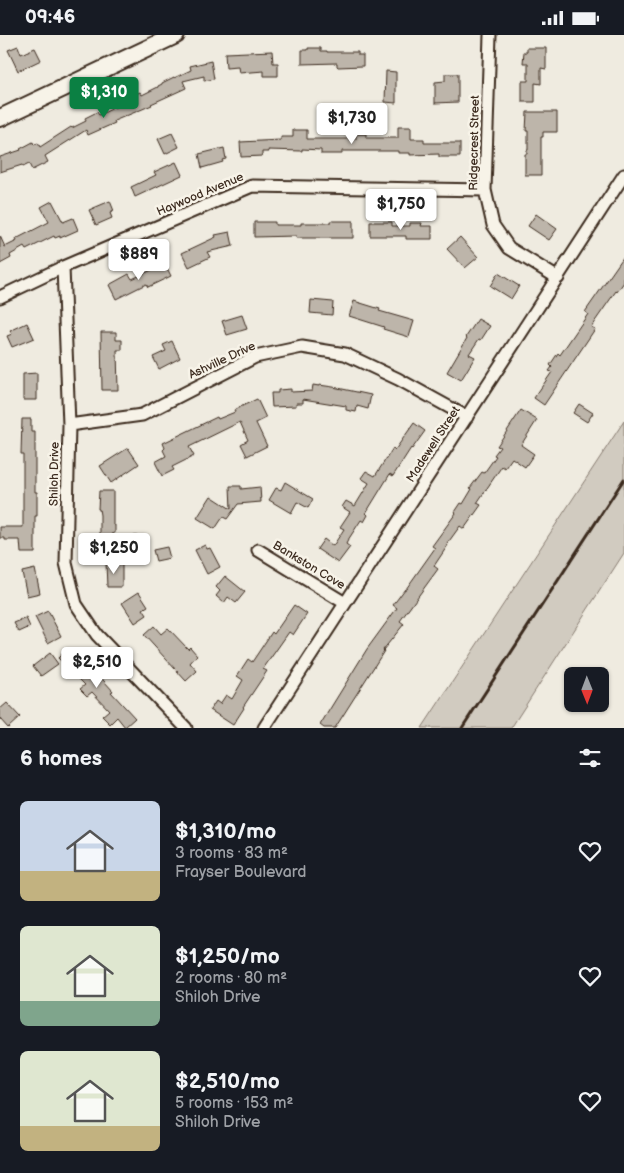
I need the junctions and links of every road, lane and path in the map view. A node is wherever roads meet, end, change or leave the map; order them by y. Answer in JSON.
{"nodes":[{"id":1,"x":176,"y":35,"type":"edge"},
{"id":2,"x":490,"y":35,"type":"edge"},
{"id":3,"x":0,"y":118,"type":"edge"},
{"id":4,"x":624,"y":175,"type":"edge"},
{"id":5,"x":485,"y":190,"type":"junction"},
{"id":6,"x":63,"y":267,"type":"junction"},
{"id":7,"x":558,"y":278,"type":"junction"},
{"id":8,"x":0,"y":297,"type":"edge"},
{"id":9,"x":468,"y":417,"type":"junction"},
{"id":10,"x":69,"y":425,"type":"junction"},
{"id":11,"x":258,"y":550,"type":"dead end"},
{"id":12,"x":346,"y":603,"type":"junction"},
{"id":13,"x":186,"y":728,"type":"edge"},
{"id":14,"x":264,"y":728,"type":"edge"}],
"edges":[{"from":1,"to":3,"type":"main road"},
{"from":2,"to":5,"type":"street","name":"Ridgecrest Street"},
{"from":4,"to":7,"type":"street","name":"Madewell Street"},
{"from":5,"to":6,"type":"street","name":"Haywood Avenue"},
{"from":5,"to":7,"type":"street","name":"Ridgecrest Street"},
{"from":6,"to":8,"type":"street","name":"Haywood Avenue"},
{"from":6,"to":10,"type":"street","name":"Shiloh Drive"},
{"from":7,"to":9,"type":"street","name":"Madewell Street"},
{"from":9,"to":10,"type":"street","name":"Ashville Drive"},
{"from":9,"to":12,"type":"street","name":"Madewell Street"},
{"from":10,"to":13,"type":"street","name":"Shiloh Drive"},
{"from":11,"to":12,"type":"street","name":"Bankston Cove"},
{"from":12,"to":14,"type":"street","name":"Madewell Street"}]}
